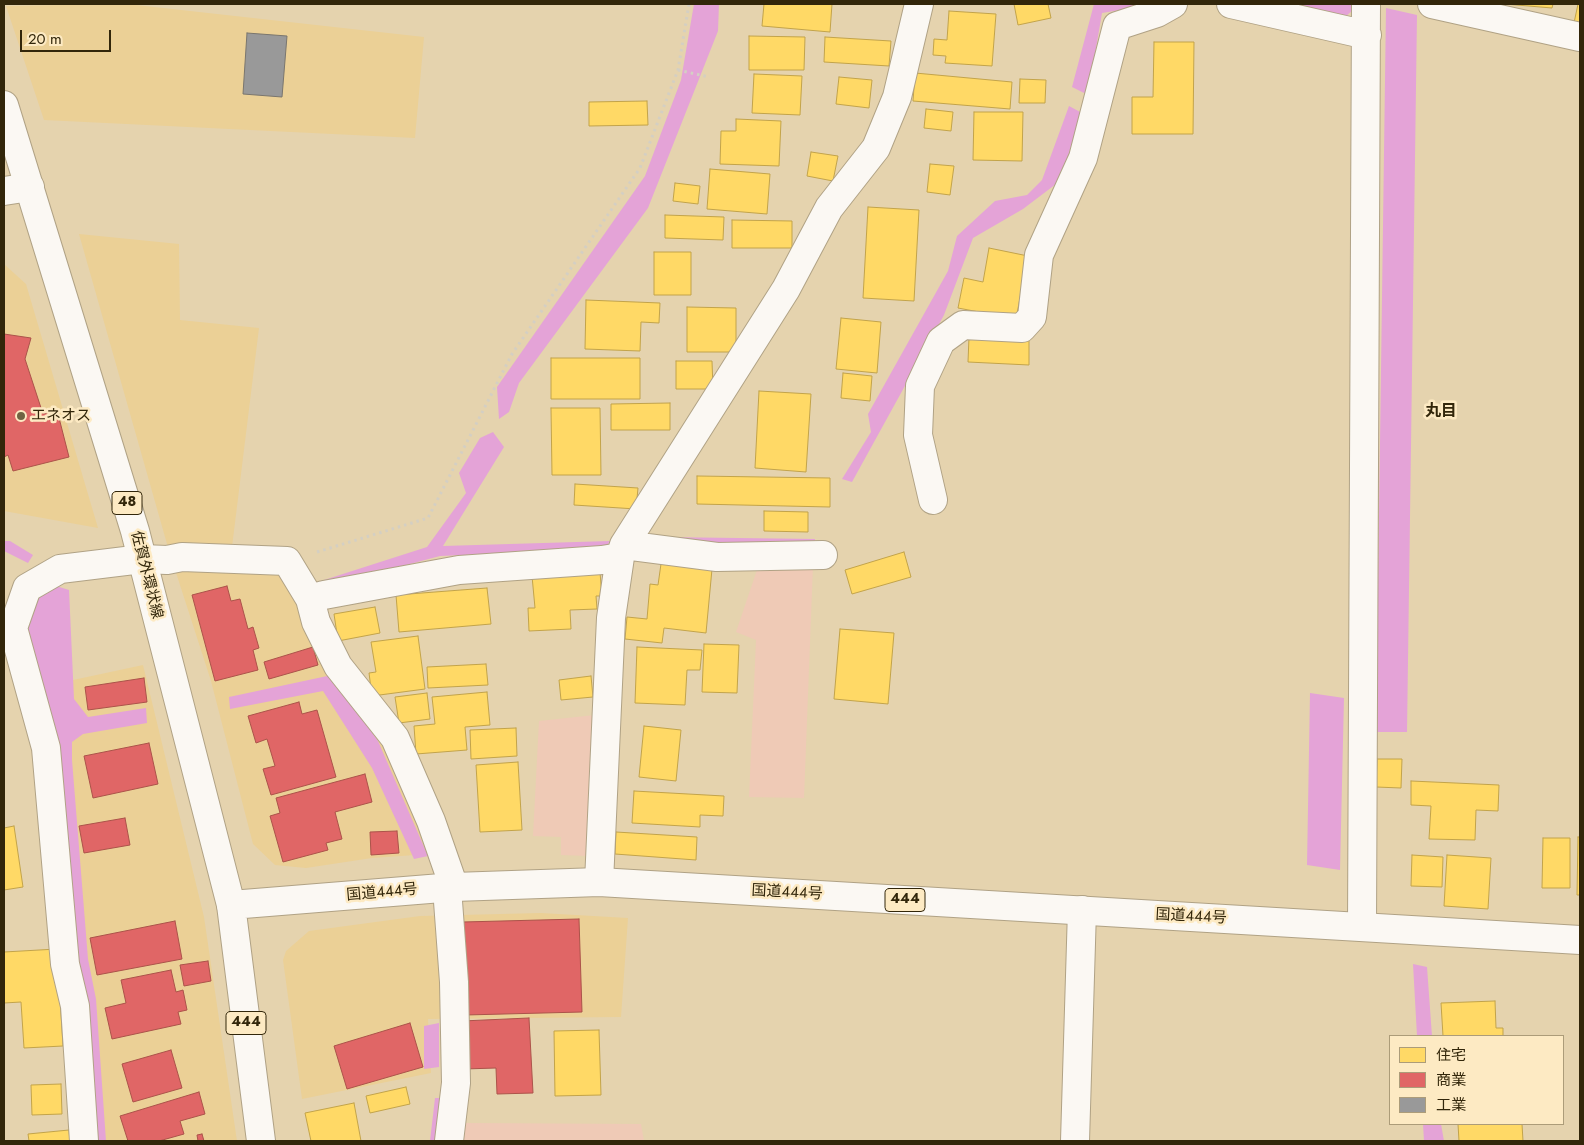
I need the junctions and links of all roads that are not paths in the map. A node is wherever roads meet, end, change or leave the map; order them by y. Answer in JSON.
{"nodes":[{"id":1,"x":919,"y":4,"type":"edge"},
{"id":2,"x":1173,"y":4,"type":"edge"},
{"id":3,"x":1230,"y":4,"type":"edge"},
{"id":4,"x":1366,"y":4,"type":"edge"},
{"id":5,"x":1432,"y":4,"type":"edge"},
{"id":6,"x":1367,"y":35,"type":"junction"},
{"id":7,"x":1580,"y":37,"type":"edge"},
{"id":8,"x":4,"y":105,"type":"edge"},
{"id":9,"x":17,"y":189,"type":"edge"},
{"id":10,"x":933,"y":500,"type":"dead end"},
{"id":11,"x":622,"y":551,"type":"junction"},
{"id":12,"x":823,"y":555,"type":"dead end"},
{"id":13,"x":142,"y":559,"type":"junction"},
{"id":14,"x":310,"y":599,"type":"junction"},
{"id":15,"x":599,"y":882,"type":"junction"},
{"id":16,"x":451,"y":888,"type":"junction"},
{"id":17,"x":230,"y":905,"type":"junction"},
{"id":18,"x":1082,"y":910,"type":"junction"},
{"id":19,"x":1362,"y":927,"type":"junction"},
{"id":20,"x":1580,"y":940,"type":"edge"},
{"id":21,"x":84,"y":1141,"type":"edge"},
{"id":22,"x":261,"y":1141,"type":"edge"},
{"id":23,"x":449,"y":1141,"type":"edge"},
{"id":24,"x":1075,"y":1141,"type":"edge"}],
"edges":[{"from":1,"to":11,"type":"main road"},
{"from":2,"to":10,"type":"main road"},
{"from":3,"to":6,"type":"main road"},
{"from":4,"to":6,"type":"main road"},
{"from":5,"to":7,"type":"main road"},
{"from":6,"to":19,"type":"main road"},
{"from":8,"to":9,"type":"main road","name":"佐賀外環状線","number":"48"},
{"from":9,"to":13,"type":"main road","name":"佐賀外環状線","number":"48"},
{"from":11,"to":12,"type":"main road"},
{"from":11,"to":14,"type":"main road"},
{"from":11,"to":15,"type":"main road"},
{"from":13,"to":14,"type":"main road"},
{"from":13,"to":17,"type":"main road","name":"佐賀外環状線","number":"48"},
{"from":13,"to":21,"type":"main road"},
{"from":14,"to":16,"type":"main road"},
{"from":15,"to":16,"type":"main road","name":"国道444号","number":"444"},
{"from":15,"to":18,"type":"main road","name":"国道444号","number":"444"},
{"from":16,"to":17,"type":"main road","name":"国道444号","number":"444"},
{"from":16,"to":23,"type":"main road"},
{"from":17,"to":22,"type":"main road","number":"444"},
{"from":18,"to":19,"type":"main road","name":"国道444号","number":"444"},
{"from":18,"to":24,"type":"main road"},
{"from":19,"to":20,"type":"main road","name":"国道444号","number":"444"}]}
